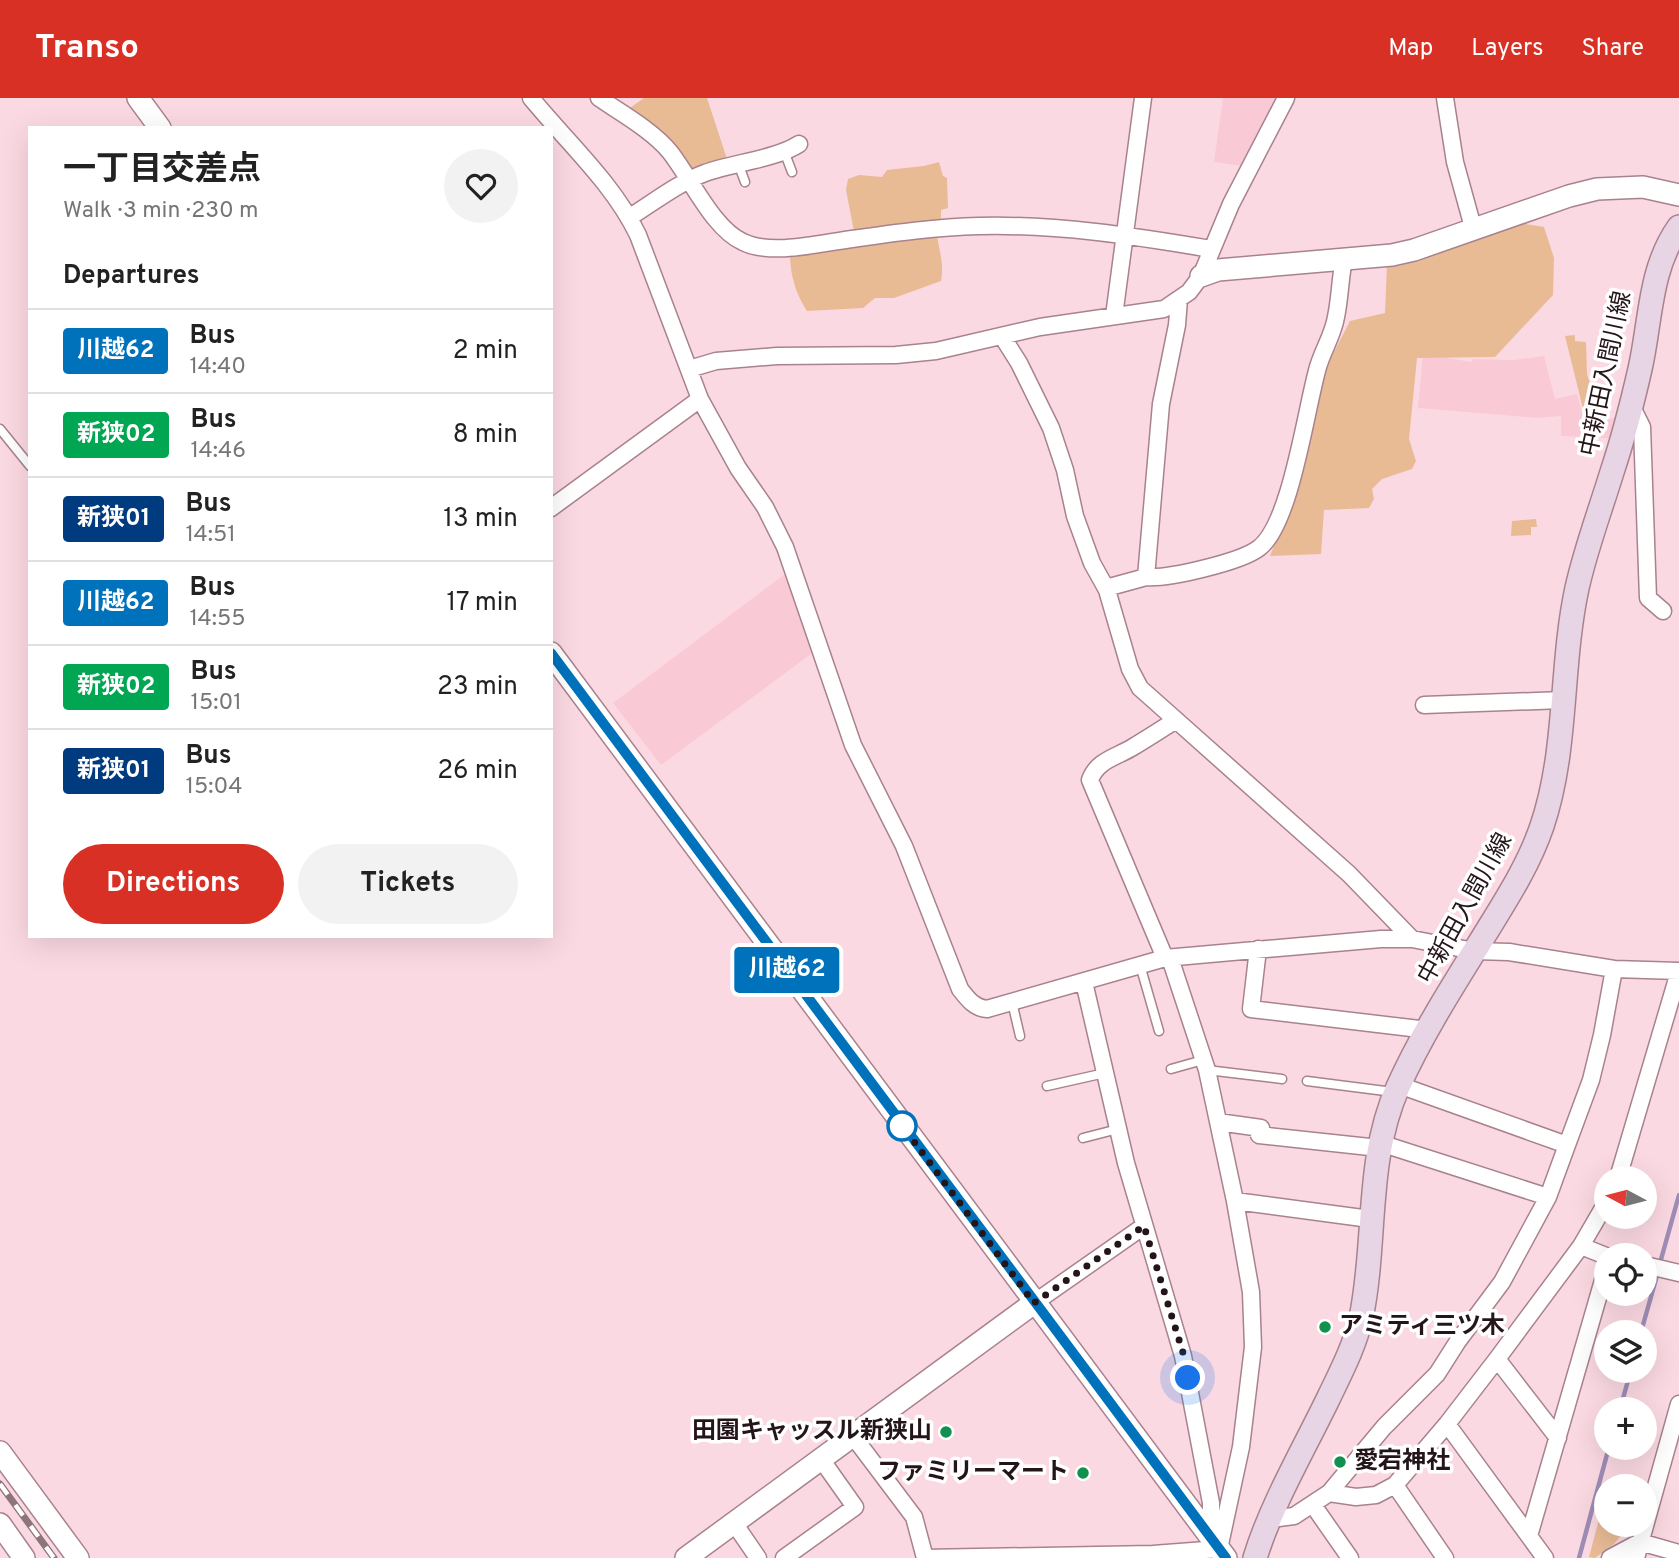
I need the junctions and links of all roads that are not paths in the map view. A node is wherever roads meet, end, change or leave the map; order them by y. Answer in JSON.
{"nodes":[{"id":1,"x":531,"y":98,"type":"edge"},
{"id":2,"x":598,"y":98,"type":"edge"},
{"id":3,"x":1143,"y":98,"type":"edge"},
{"id":4,"x":1286,"y":98,"type":"edge"},
{"id":5,"x":1445,"y":98,"type":"edge"},
{"id":6,"x":143,"y":99,"type":"edge"},
{"id":7,"x":159,"y":126,"type":"edge"},
{"id":8,"x":791,"y":147,"type":"joint"},
{"id":9,"x":738,"y":163,"type":"junction"},
{"id":10,"x":792,"y":172,"type":"dead end"},
{"id":11,"x":688,"y":180,"type":"junction"},
{"id":12,"x":745,"y":182,"type":"dead end"},
{"id":13,"x":1679,"y":195,"type":"edge"},
{"id":14,"x":630,"y":217,"type":"junction"},
{"id":15,"x":1474,"y":230,"type":"junction"},
{"id":16,"x":1678,"y":231,"type":"edge"},
{"id":17,"x":1125,"y":235,"type":"junction"},
{"id":18,"x":1211,"y":249,"type":"junction"},
{"id":19,"x":1344,"y":259,"type":"junction"},
{"id":20,"x":1201,"y":276,"type":"junction"},
{"id":21,"x":1179,"y":299,"type":"junction"},
{"id":22,"x":1114,"y":316,"type":"junction"},
{"id":23,"x":1002,"y":336,"type":"junction"},
{"id":24,"x":689,"y":369,"type":"junction"},
{"id":25,"x":700,"y":399,"type":"junction"},
{"id":26,"x":1632,"y":405,"type":"junction"},
{"id":27,"x":0,"y":429,"type":"edge"},
{"id":28,"x":28,"y":464,"type":"edge"},
{"id":29,"x":553,"y":507,"type":"edge"},
{"id":30,"x":1146,"y":577,"type":"junction"},
{"id":31,"x":1105,"y":588,"type":"junction"},
{"id":32,"x":1663,"y":611,"type":"dead end"},
{"id":33,"x":553,"y":656,"type":"edge"},
{"id":34,"x":1563,"y":700,"type":"junction"},
{"id":35,"x":1423,"y":705,"type":"dead end"},
{"id":36,"x":1176,"y":720,"type":"junction"},
{"id":37,"x":1412,"y":939,"type":"junction"},
{"id":38,"x":1258,"y":949,"type":"junction"},
{"id":39,"x":1474,"y":951,"type":"junction"},
{"id":40,"x":1167,"y":958,"type":"junction"},
{"id":41,"x":1139,"y":965,"type":"junction"},
{"id":42,"x":1614,"y":969,"type":"junction"},
{"id":43,"x":1679,"y":972,"type":"edge"},
{"id":44,"x":1084,"y":982,"type":"junction"},
{"id":45,"x":1012,"y":1002,"type":"junction"},
{"id":46,"x":1428,"y":1030,"type":"junction"},
{"id":47,"x":1159,"y":1031,"type":"dead end"},
{"id":48,"x":1020,"y":1036,"type":"dead end"},
{"id":49,"x":1205,"y":1065,"type":"junction"},
{"id":50,"x":1171,"y":1069,"type":"dead end"},
{"id":51,"x":1105,"y":1073,"type":"junction"},
{"id":52,"x":1282,"y":1079,"type":"dead end"},
{"id":53,"x":1307,"y":1081,"type":"dead end"},
{"id":54,"x":1047,"y":1086,"type":"dead end"},
{"id":55,"x":1397,"y":1089,"type":"junction"},
{"id":56,"x":1218,"y":1122,"type":"junction"},
{"id":57,"x":1118,"y":1129,"type":"junction"},
{"id":58,"x":1083,"y":1138,"type":"dead end"},
{"id":59,"x":1567,"y":1145,"type":"junction"},
{"id":60,"x":1380,"y":1146,"type":"junction"},
{"id":61,"x":1622,"y":1166,"type":"edge"},
{"id":62,"x":1548,"y":1197,"type":"junction"},
{"id":63,"x":1235,"y":1201,"type":"junction"},
{"id":64,"x":1370,"y":1219,"type":"junction"},
{"id":65,"x":1594,"y":1224,"type":"edge"},
{"id":66,"x":1144,"y":1226,"type":"junction"},
{"id":67,"x":1581,"y":1246,"type":"junction"},
{"id":68,"x":1594,"y":1251,"type":"edge"},
{"id":69,"x":1034,"y":1303,"type":"junction"},
{"id":70,"x":1596,"y":1306,"type":"edge"},
{"id":71,"x":1497,"y":1359,"type":"junction"},
{"id":72,"x":1679,"y":1404,"type":"edge"},
{"id":73,"x":1447,"y":1424,"type":"junction"},
{"id":74,"x":853,"y":1436,"type":"junction"},
{"id":75,"x":1558,"y":1438,"type":"junction"},
{"id":76,"x":0,"y":1452,"type":"edge"},
{"id":77,"x":821,"y":1459,"type":"junction"},
{"id":78,"x":1395,"y":1485,"type":"junction"},
{"id":79,"x":1329,"y":1493,"type":"junction"},
{"id":80,"x":1313,"y":1506,"type":"junction"},
{"id":81,"x":1271,"y":1518,"type":"junction"},
{"id":82,"x":734,"y":1523,"type":"junction"},
{"id":83,"x":0,"y":1524,"type":"edge"},
{"id":84,"x":1529,"y":1536,"type":"junction"},
{"id":85,"x":1217,"y":1547,"type":"edge"},
{"id":86,"x":1638,"y":1550,"type":"edge"},
{"id":87,"x":1679,"y":1553,"type":"edge"},
{"id":88,"x":1153,"y":1556,"type":"edge"},
{"id":89,"x":24,"y":1558,"type":"edge"},
{"id":90,"x":78,"y":1558,"type":"edge"},
{"id":91,"x":686,"y":1558,"type":"edge"},
{"id":92,"x":758,"y":1558,"type":"edge"},
{"id":93,"x":784,"y":1558,"type":"edge"},
{"id":94,"x":925,"y":1558,"type":"edge"},
{"id":95,"x":1255,"y":1558,"type":"edge"},
{"id":96,"x":1350,"y":1558,"type":"edge"},
{"id":97,"x":1445,"y":1558,"type":"edge"},
{"id":98,"x":1545,"y":1558,"type":"edge"},
{"id":99,"x":1610,"y":1558,"type":"edge"}],
"edges":[{"from":1,"to":14,"type":"street"},
{"from":2,"to":11,"type":"street"},
{"from":3,"to":17,"type":"street"},
{"from":4,"to":18,"type":"street"},
{"from":5,"to":15,"type":"street"},
{"from":6,"to":7,"type":"street"},
{"from":8,"to":9,"type":"street"},
{"from":8,"to":10,"type":"lane"},
{"from":9,"to":11,"type":"street"},
{"from":9,"to":12,"type":"lane"},
{"from":11,"to":14,"type":"street"},
{"from":11,"to":17,"type":"street"},
{"from":13,"to":15,"type":"street"},
{"from":14,"to":24,"type":"street"},
{"from":15,"to":19,"type":"street"},
{"from":16,"to":26,"type":"main road","name":"中新田入間川線"},
{"from":17,"to":18,"type":"street"},
{"from":17,"to":22,"type":"street"},
{"from":18,"to":20,"type":"street"},
{"from":19,"to":20,"type":"street"},
{"from":19,"to":30,"type":"street"},
{"from":20,"to":21,"type":"street"},
{"from":21,"to":22,"type":"street"},
{"from":21,"to":30,"type":"street"},
{"from":22,"to":23,"type":"street"},
{"from":23,"to":24,"type":"street"},
{"from":23,"to":31,"type":"street"},
{"from":24,"to":25,"type":"street"},
{"from":25,"to":29,"type":"street"},
{"from":25,"to":45,"type":"street"},
{"from":26,"to":32,"type":"street"},
{"from":26,"to":34,"type":"main road","name":"中新田入間川線"},
{"from":27,"to":28,"type":"lane"},
{"from":30,"to":31,"type":"street"},
{"from":31,"to":36,"type":"street"},
{"from":33,"to":69,"type":"street"},
{"from":34,"to":35,"type":"street"},
{"from":34,"to":39,"type":"main road","name":"中新田入間川線"},
{"from":36,"to":37,"type":"street"},
{"from":36,"to":40,"type":"street"},
{"from":37,"to":38,"type":"street"},
{"from":37,"to":39,"type":"street"},
{"from":38,"to":40,"type":"street"},
{"from":38,"to":46,"type":"street"},
{"from":39,"to":42,"type":"street"},
{"from":39,"to":46,"type":"main road","name":"中新田入間川線"},
{"from":40,"to":41,"type":"street"},
{"from":40,"to":49,"type":"street"},
{"from":41,"to":44,"type":"street"},
{"from":41,"to":47,"type":"lane"},
{"from":42,"to":43,"type":"street"},
{"from":42,"to":59,"type":"street"},
{"from":43,"to":61,"type":"street"},
{"from":44,"to":45,"type":"street"},
{"from":44,"to":51,"type":"street"},
{"from":45,"to":48,"type":"lane"},
{"from":46,"to":55,"type":"main road","name":"中新田入間川線"},
{"from":49,"to":50,"type":"lane"},
{"from":49,"to":52,"type":"lane"},
{"from":49,"to":56,"type":"street"},
{"from":51,"to":54,"type":"lane"},
{"from":51,"to":57,"type":"street"},
{"from":53,"to":55,"type":"lane"},
{"from":55,"to":59,"type":"street"},
{"from":55,"to":60,"type":"main road","name":"中新田入間川線"},
{"from":56,"to":60,"type":"street"},
{"from":56,"to":63,"type":"street"},
{"from":57,"to":58,"type":"lane"},
{"from":57,"to":66,"type":"street"},
{"from":59,"to":62,"type":"street"},
{"from":60,"to":62,"type":"street"},
{"from":60,"to":64,"type":"main road","name":"中新田入間川線"},
{"from":62,"to":79,"type":"street"},
{"from":63,"to":64,"type":"street"},
{"from":63,"to":85,"type":"street"},
{"from":64,"to":81,"type":"main road","name":"中新田入間川線"},
{"from":65,"to":67,"type":"street"},
{"from":66,"to":69,"type":"street"},
{"from":66,"to":85,"type":"street"},
{"from":67,"to":68,"type":"street"},
{"from":67,"to":71,"type":"street"},
{"from":69,"to":74,"type":"street"},
{"from":69,"to":85,"type":"street"},
{"from":70,"to":75,"type":"street"},
{"from":71,"to":73,"type":"street"},
{"from":71,"to":75,"type":"street"},
{"from":72,"to":86,"type":"street"},
{"from":73,"to":78,"type":"street"},
{"from":73,"to":84,"type":"street"},
{"from":74,"to":77,"type":"street"},
{"from":74,"to":94,"type":"street"},
{"from":75,"to":84,"type":"street"},
{"from":76,"to":90,"type":"street"},
{"from":77,"to":82,"type":"street"},
{"from":77,"to":93,"type":"street"},
{"from":78,"to":79,"type":"street"},
{"from":78,"to":97,"type":"street"},
{"from":79,"to":80,"type":"street"},
{"from":80,"to":81,"type":"street"},
{"from":80,"to":96,"type":"street"},
{"from":81,"to":95,"type":"main road","name":"中新田入間川線"},
{"from":82,"to":91,"type":"street"},
{"from":82,"to":92,"type":"street"},
{"from":83,"to":89,"type":"street"},
{"from":84,"to":98,"type":"street"},
{"from":85,"to":88,"type":"street"},
{"from":86,"to":87,"type":"street"},
{"from":86,"to":99,"type":"street"},
{"from":88,"to":94,"type":"street"}]}
